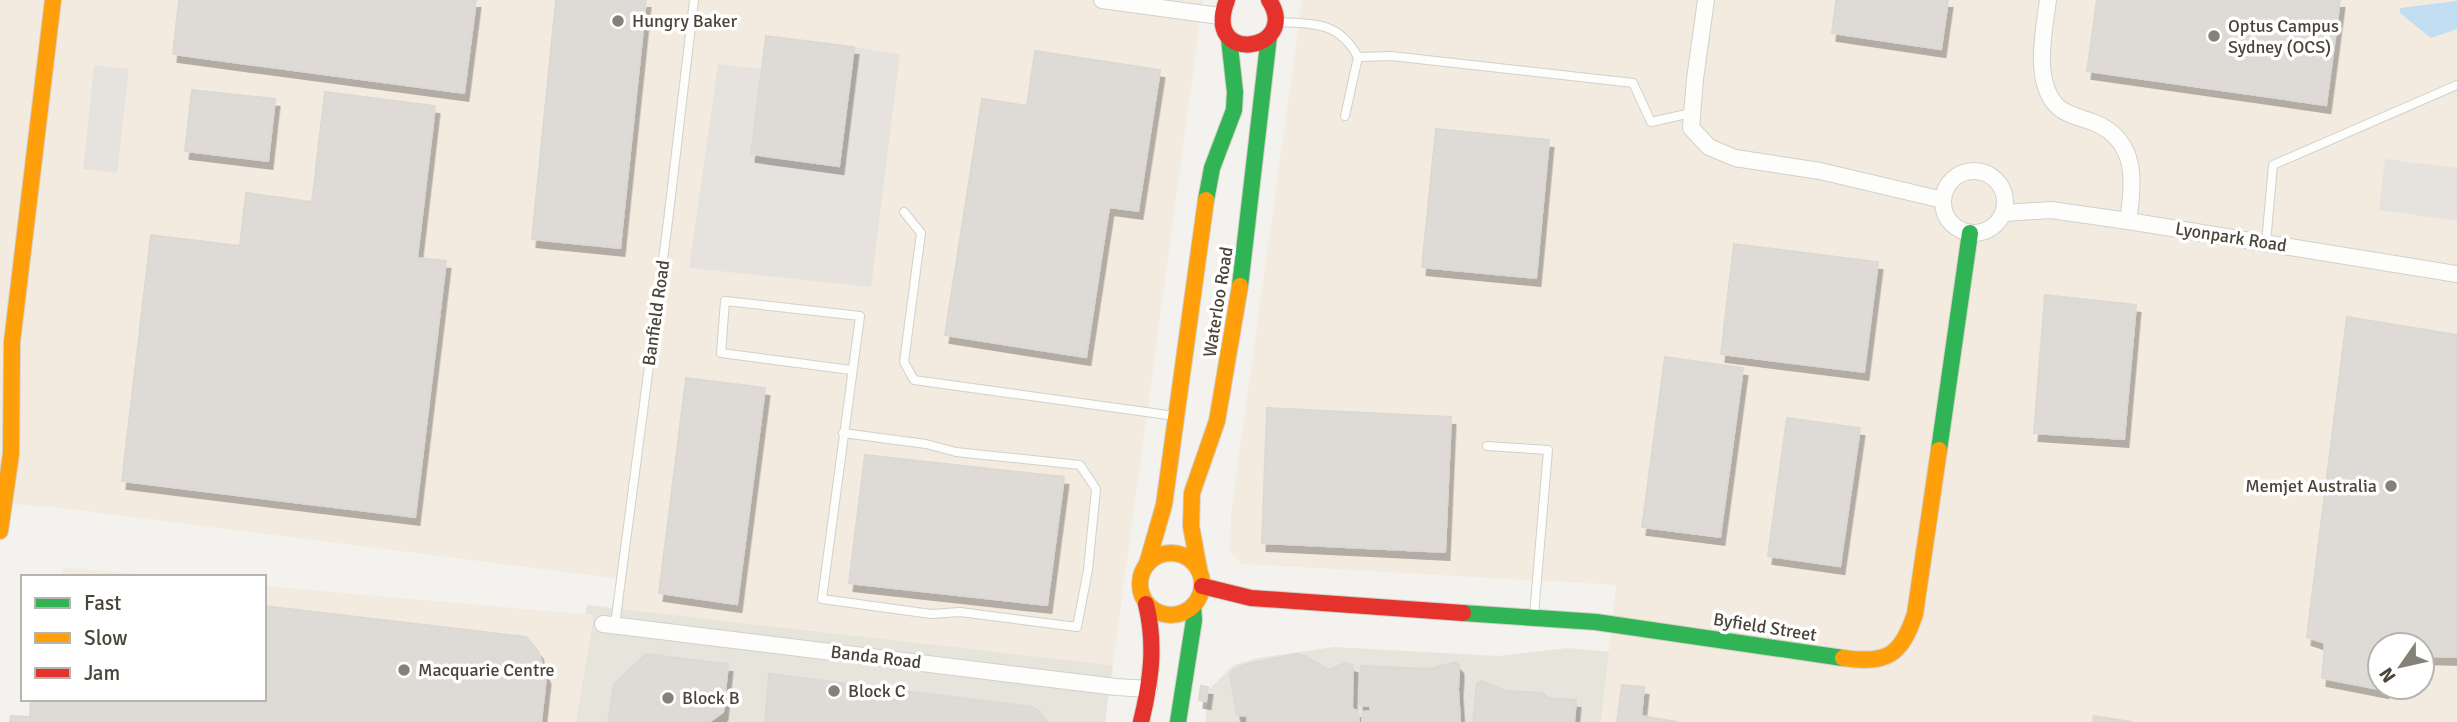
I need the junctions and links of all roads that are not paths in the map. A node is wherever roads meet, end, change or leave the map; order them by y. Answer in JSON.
{"nodes":[{"id":1,"x":53,"y":0,"type":"edge"},
{"id":2,"x":694,"y":0,"type":"edge"},
{"id":3,"x":1102,"y":0,"type":"edge"},
{"id":4,"x":1227,"y":0,"type":"edge"},
{"id":5,"x":1706,"y":0,"type":"edge"},
{"id":6,"x":2048,"y":0,"type":"edge"},
{"id":7,"x":1271,"y":1,"type":"edge"},
{"id":8,"x":1220,"y":16,"type":"junction"},
{"id":9,"x":1273,"y":29,"type":"junction"},
{"id":10,"x":1229,"y":38,"type":"junction"},
{"id":11,"x":1358,"y":57,"type":"junction"},
{"id":12,"x":2457,"y":85,"type":"edge"},
{"id":13,"x":1692,"y":113,"type":"junction"},
{"id":14,"x":1345,"y":116,"type":"dead end"},
{"id":15,"x":1943,"y":200,"type":"junction"},
{"id":16,"x":904,"y":212,"type":"dead end"},
{"id":17,"x":2004,"y":214,"type":"junction"},
{"id":18,"x":2128,"y":221,"type":"junction"},
{"id":19,"x":1970,"y":233,"type":"junction"},
{"id":20,"x":2266,"y":243,"type":"junction"},
{"id":21,"x":2457,"y":274,"type":"edge"},
{"id":22,"x":12,"y":342,"type":"junction"},
{"id":23,"x":851,"y":370,"type":"junction"},
{"id":24,"x":0,"y":387,"type":"edge"},
{"id":25,"x":1176,"y":417,"type":"junction"},
{"id":26,"x":843,"y":433,"type":"junction"},
{"id":27,"x":1487,"y":446,"type":"dead end"},
{"id":28,"x":0,"y":531,"type":"edge"},
{"id":29,"x":1147,"y":564,"type":"junction"},
{"id":30,"x":1199,"y":569,"type":"junction"},
{"id":31,"x":1202,"y":586,"type":"junction"},
{"id":32,"x":1146,"y":604,"type":"junction"},
{"id":33,"x":1194,"y":606,"type":"junction"},
{"id":34,"x":1533,"y":618,"type":"junction"},
{"id":35,"x":609,"y":624,"type":"joint"},
{"id":36,"x":1149,"y":689,"type":"junction"},
{"id":37,"x":1141,"y":722,"type":"edge"},
{"id":38,"x":1178,"y":722,"type":"edge"}],
"edges":[{"from":1,"to":22,"type":"street"},
{"from":2,"to":35,"type":"lane","name":"Banfield Road"},
{"from":3,"to":8,"type":"street"},
{"from":4,"to":8,"type":"street"},
{"from":5,"to":13,"type":"street"},
{"from":6,"to":18,"type":"street"},
{"from":7,"to":9,"type":"street","name":"Waterloo Road"},
{"from":8,"to":10,"type":"street","name":"Waterloo Road"},
{"from":9,"to":10,"type":"street"},
{"from":9,"to":11,"type":"lane"},
{"from":9,"to":30,"type":"street","name":"Waterloo Road"},
{"from":10,"to":25,"type":"street","name":"Waterloo Road"},
{"from":11,"to":13,"type":"lane"},
{"from":11,"to":14,"type":"lane"},
{"from":12,"to":20,"type":"lane"},
{"from":13,"to":15,"type":"street"},
{"from":15,"to":17,"type":"street"},
{"from":15,"to":19,"type":"street"},
{"from":16,"to":25,"type":"lane"},
{"from":17,"to":18,"type":"street","name":"Lyonpark Road"},
{"from":17,"to":19,"type":"street"},
{"from":18,"to":20,"type":"street","name":"Lyonpark Road"},
{"from":19,"to":34,"type":"street","name":"Byfield Street"},
{"from":20,"to":21,"type":"street","name":"Lyonpark Road"},
{"from":22,"to":24,"type":"street"},
{"from":22,"to":28,"type":"street"},
{"from":23,"to":23,"type":"lane"},
{"from":23,"to":26,"type":"lane"},
{"from":25,"to":29,"type":"street","name":"Waterloo Road"},
{"from":26,"to":26,"type":"lane"},
{"from":27,"to":34,"type":"lane"},
{"from":29,"to":30,"type":"street"},
{"from":29,"to":32,"type":"street"},
{"from":30,"to":31,"type":"street"},
{"from":31,"to":33,"type":"street"},
{"from":31,"to":34,"type":"street","name":"Byfield Street"},
{"from":32,"to":33,"type":"street"},
{"from":32,"to":36,"type":"street"},
{"from":33,"to":38,"type":"street"},
{"from":35,"to":36,"type":"street","name":"Banda Road"},
{"from":36,"to":37,"type":"street"}]}
